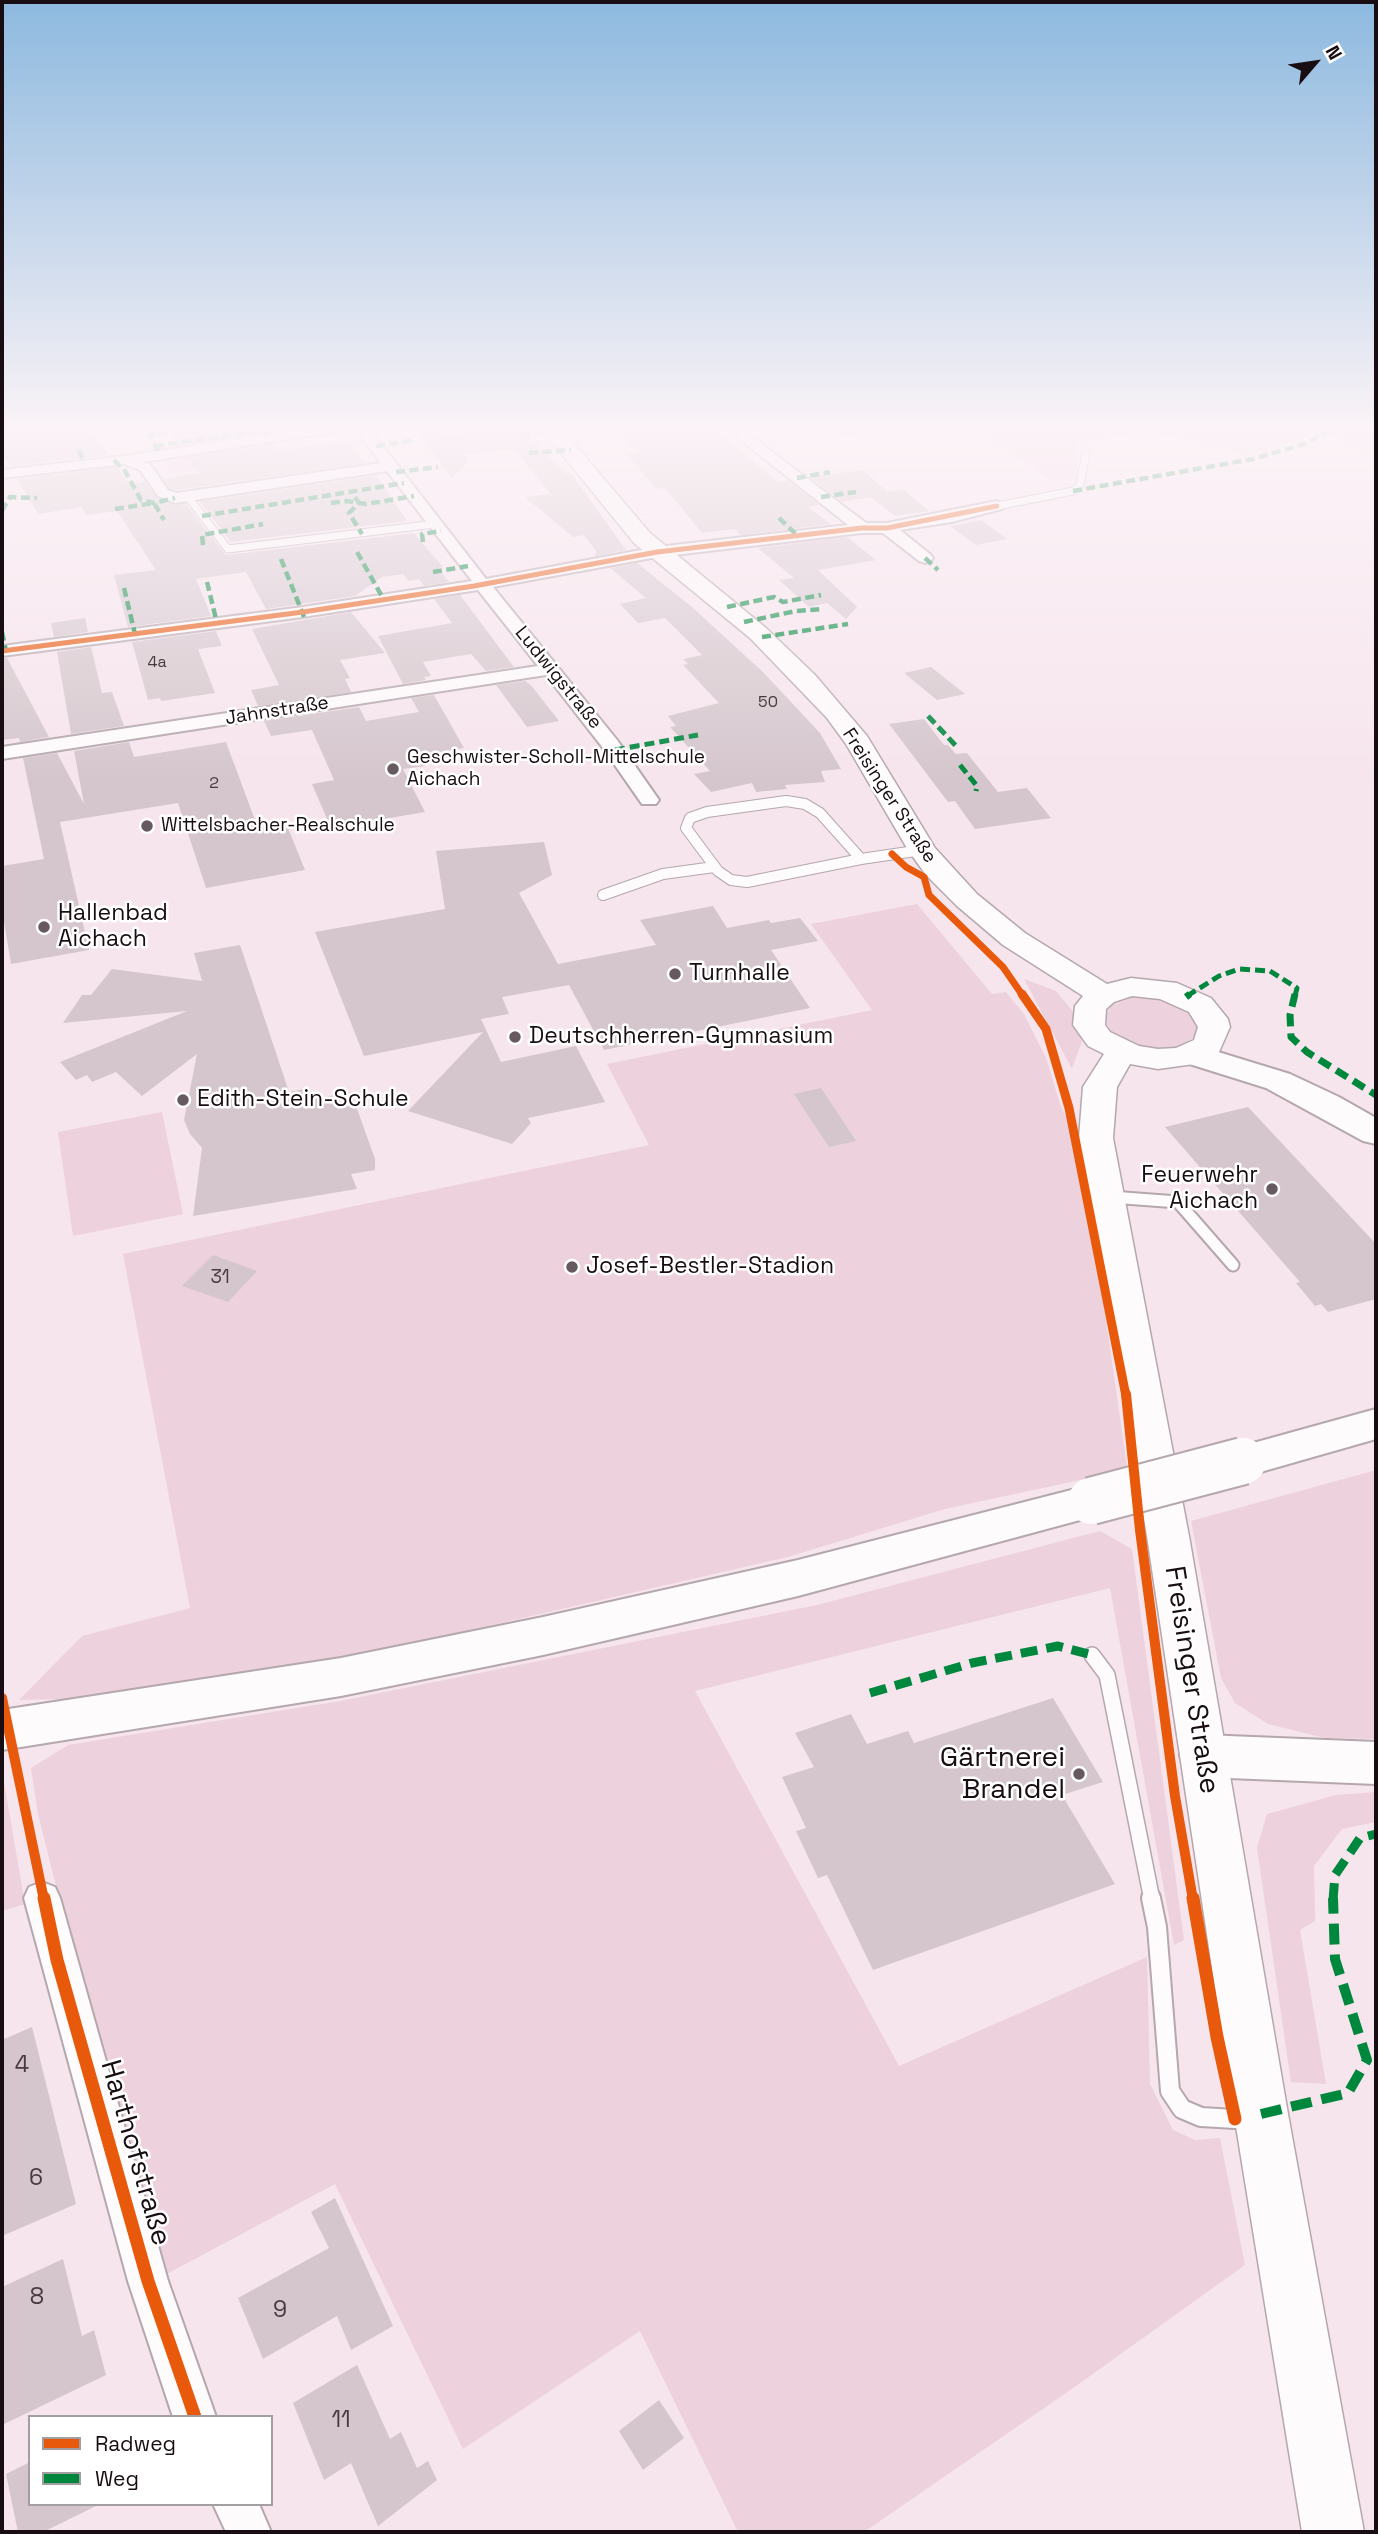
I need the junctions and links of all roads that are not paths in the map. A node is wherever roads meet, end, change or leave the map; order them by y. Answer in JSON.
{"nodes":[{"id":1,"x":224,"y":544,"type":"edge"},
{"id":2,"x":273,"y":544,"type":"edge"},
{"id":3,"x":451,"y":544,"type":"edge"},
{"id":4,"x":649,"y":544,"type":"edge"},
{"id":5,"x":723,"y":544,"type":"edge"},
{"id":6,"x":908,"y":544,"type":"edge"},
{"id":7,"x":657,"y":552,"type":"junction"},
{"id":8,"x":925,"y":558,"type":"dead end"},
{"id":9,"x":482,"y":584,"type":"junction"},
{"id":10,"x":2,"y":651,"type":"edge"},
{"id":11,"x":551,"y":669,"type":"junction"},
{"id":12,"x":2,"y":753,"type":"edge"},
{"id":13,"x":649,"y":800,"type":"dead end"},
{"id":14,"x":922,"y":850,"type":"junction"},
{"id":15,"x":861,"y":859,"type":"junction"},
{"id":16,"x":715,"y":867,"type":"junction"},
{"id":17,"x":603,"y":895,"type":"dead end"},
{"id":18,"x":1103,"y":995,"type":"junction"},
{"id":19,"x":1203,"y":1045,"type":"junction"},
{"id":20,"x":1121,"y":1052,"type":"junction"},
{"id":21,"x":1376,"y":1133,"type":"edge"},
{"id":22,"x":1107,"y":1197,"type":"junction"},
{"id":23,"x":1233,"y":1265,"type":"dead end"},
{"id":24,"x":1376,"y":1424,"type":"edge"},
{"id":25,"x":1092,"y":1655,"type":"dead end"},
{"id":26,"x":2,"y":1730,"type":"edge"},
{"id":27,"x":1204,"y":1756,"type":"junction"},
{"id":28,"x":1376,"y":1763,"type":"edge"},
{"id":29,"x":42,"y":1898,"type":"dead end"},
{"id":30,"x":1261,"y":2114,"type":"junction"},
{"id":31,"x":194,"y":2415,"type":"edge"},
{"id":32,"x":236,"y":2506,"type":"edge"},
{"id":33,"x":249,"y":2532,"type":"edge"},
{"id":34,"x":1333,"y":2532,"type":"edge"}],
"edges":[{"from":1,"to":2,"type":"lane"},
{"from":3,"to":9,"type":"street","name":"Ludwigstraße"},
{"from":4,"to":7,"type":"main road","name":"Freisinger Straße"},
{"from":5,"to":7,"type":"street"},
{"from":6,"to":8,"type":"street"},
{"from":7,"to":9,"type":"street"},
{"from":7,"to":14,"type":"main road","name":"Freisinger Straße"},
{"from":9,"to":10,"type":"street"},
{"from":9,"to":11,"type":"street","name":"Ludwigstraße"},
{"from":11,"to":12,"type":"street","name":"Jahnstraße"},
{"from":11,"to":13,"type":"street","name":"Ludwigstraße"},
{"from":14,"to":15,"type":"lane"},
{"from":14,"to":18,"type":"main road","name":"Freisinger Straße"},
{"from":15,"to":16,"type":"lane"},
{"from":15,"to":16,"type":"lane"},
{"from":16,"to":17,"type":"lane"},
{"from":18,"to":19,"type":"main road"},
{"from":18,"to":20,"type":"main road"},
{"from":19,"to":20,"type":"main road"},
{"from":19,"to":21,"type":"highway"},
{"from":20,"to":22,"type":"main road","name":"Freisinger Straße"},
{"from":22,"to":23,"type":"lane"},
{"from":22,"to":27,"type":"main road","name":"Freisinger Straße"},
{"from":24,"to":26,"type":"highway","bridge":true},
{"from":25,"to":30,"type":"lane"},
{"from":27,"to":28,"type":"highway"},
{"from":27,"to":30,"type":"main road","name":"Freisinger Straße"},
{"from":29,"to":31,"type":"street","name":"Harthofstraße"},
{"from":30,"to":34,"type":"main road","name":"Freisinger Straße"},
{"from":32,"to":33,"type":"street"}]}
